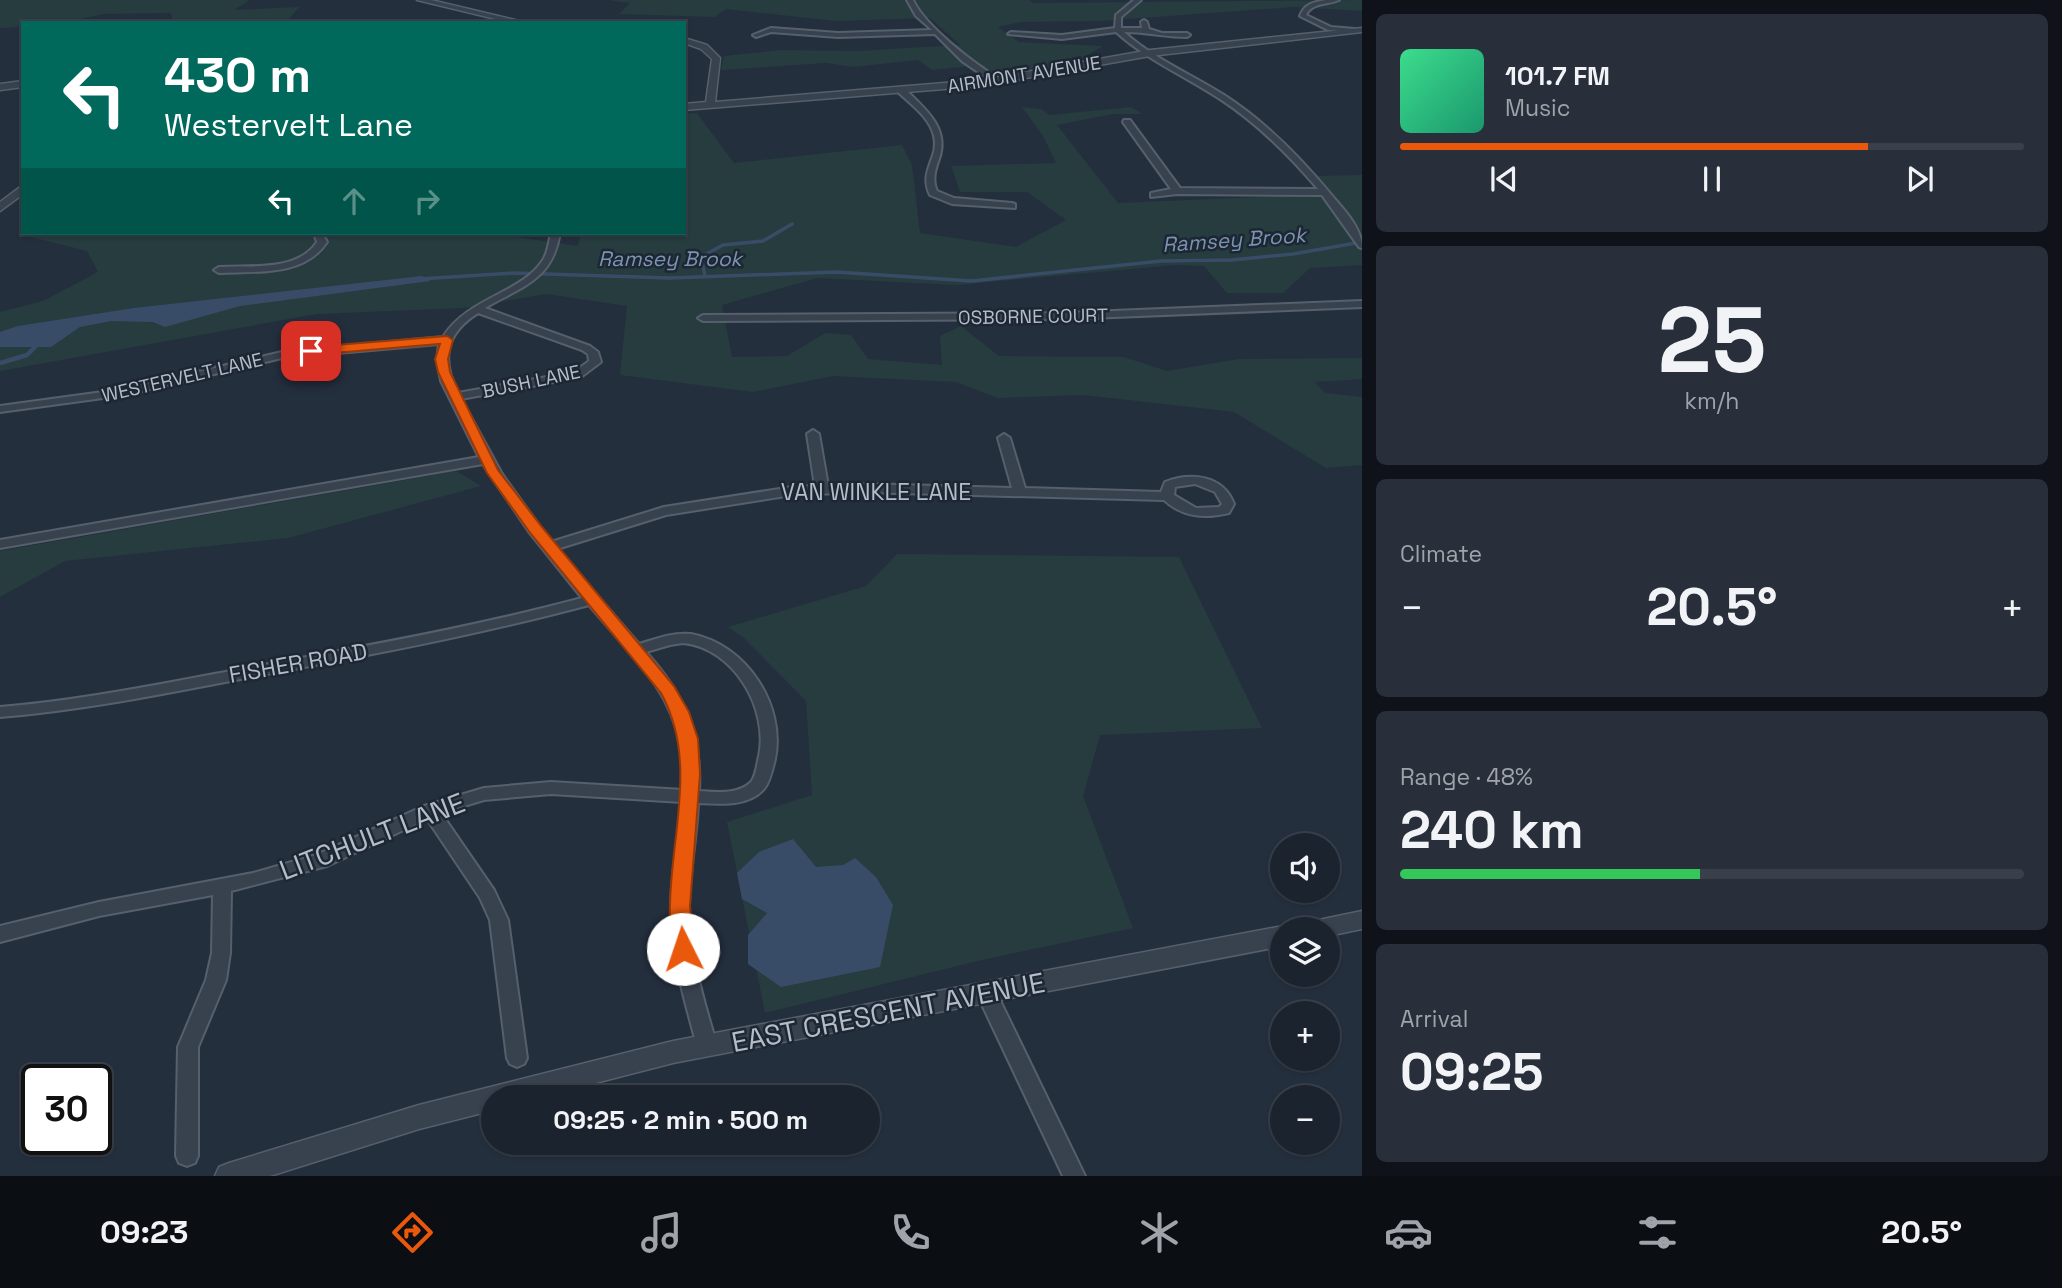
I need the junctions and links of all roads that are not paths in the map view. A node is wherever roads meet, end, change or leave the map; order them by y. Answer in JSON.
{"nodes":[{"id":1,"x":421,"y":0,"type":"edge"},
{"id":2,"x":910,"y":0,"type":"edge"},
{"id":3,"x":1138,"y":0,"type":"edge"},
{"id":4,"x":1336,"y":0,"type":"edge"},
{"id":5,"x":1303,"y":16,"type":"junction"},
{"id":6,"x":513,"y":21,"type":"edge"},
{"id":7,"x":1144,"y":21,"type":"dead end"},
{"id":8,"x":1118,"y":30,"type":"junction"},
{"id":9,"x":1146,"y":30,"type":"junction"},
{"id":10,"x":1358,"y":30,"type":"edge"},
{"id":11,"x":938,"y":32,"type":"junction"},
{"id":12,"x":1011,"y":34,"type":"dead end"},
{"id":13,"x":756,"y":35,"type":"dead end"},
{"id":14,"x":1187,"y":35,"type":"dead end"},
{"id":15,"x":1317,"y":35,"type":"junction"},
{"id":16,"x":686,"y":41,"type":"edge"},
{"id":17,"x":1150,"y":53,"type":"junction"},
{"id":18,"x":997,"y":81,"type":"junction"},
{"id":19,"x":21,"y":84,"type":"edge"},
{"id":20,"x":0,"y":86,"type":"edge"},
{"id":21,"x":902,"y":91,"type":"junction"},
{"id":22,"x":711,"y":105,"type":"junction"},
{"id":23,"x":686,"y":107,"type":"edge"},
{"id":24,"x":1127,"y":122,"type":"dead end"},
{"id":25,"x":21,"y":190,"type":"edge"},
{"id":26,"x":1177,"y":191,"type":"junction"},
{"id":27,"x":1324,"y":192,"type":"junction"},
{"id":28,"x":1154,"y":195,"type":"dead end"},
{"id":29,"x":1012,"y":206,"type":"dead end"},
{"id":30,"x":0,"y":208,"type":"edge"},
{"id":31,"x":319,"y":235,"type":"edge"},
{"id":32,"x":555,"y":235,"type":"edge"},
{"id":33,"x":1361,"y":242,"type":"edge"},
{"id":34,"x":219,"y":270,"type":"dead end"},
{"id":35,"x":1362,"y":304,"type":"edge"},
{"id":36,"x":477,"y":309,"type":"junction"},
{"id":37,"x":703,"y":317,"type":"dead end"},
{"id":38,"x":447,"y":340,"type":"junction"},
{"id":39,"x":455,"y":397,"type":"junction"},
{"id":40,"x":0,"y":409,"type":"edge"},
{"id":41,"x":813,"y":434,"type":"dead end"},
{"id":42,"x":1004,"y":438,"type":"dead end"},
{"id":43,"x":486,"y":460,"type":"junction"},
{"id":44,"x":822,"y":489,"type":"junction"},
{"id":45,"x":1020,"y":493,"type":"junction"},
{"id":46,"x":1167,"y":496,"type":"dead end"},
{"id":47,"x":0,"y":544,"type":"edge"},
{"id":48,"x":550,"y":547,"type":"junction"},
{"id":49,"x":594,"y":599,"type":"junction"},
{"id":50,"x":637,"y":650,"type":"junction"},
{"id":51,"x":0,"y":712,"type":"edge"},
{"id":52,"x":688,"y":797,"type":"junction"},
{"id":53,"x":430,"y":810,"type":"junction"},
{"id":54,"x":222,"y":887,"type":"junction"},
{"id":55,"x":1362,"y":920,"type":"edge"},
{"id":56,"x":1340,"y":924,"type":"edge"},
{"id":57,"x":0,"y":934,"type":"edge"},
{"id":58,"x":1270,"y":939,"type":"edge"},
{"id":59,"x":987,"y":993,"type":"junction"},
{"id":60,"x":707,"y":1046,"type":"junction"},
{"id":61,"x":517,"y":1058,"type":"dead end"},
{"id":62,"x":548,"y":1085,"type":"edge"},
{"id":63,"x":481,"y":1102,"type":"edge"},
{"id":64,"x":187,"y":1156,"type":"dead end"},
{"id":65,"x":229,"y":1176,"type":"edge"},
{"id":66,"x":1074,"y":1176,"type":"edge"}],
"edges":[{"from":1,"to":6,"type":"street"},
{"from":2,"to":11,"type":"street"},
{"from":3,"to":8,"type":"street"},
{"from":4,"to":5,"type":"street"},
{"from":5,"to":10,"type":"street"},
{"from":5,"to":15,"type":"street"},
{"from":7,"to":9,"type":"street"},
{"from":8,"to":9,"type":"street"},
{"from":8,"to":12,"type":"street"},
{"from":8,"to":17,"type":"street"},
{"from":9,"to":14,"type":"street"},
{"from":10,"to":15,"type":"street","name":"AIRMONT AVENUE"},
{"from":11,"to":13,"type":"street"},
{"from":11,"to":18,"type":"street"},
{"from":15,"to":17,"type":"street","name":"AIRMONT AVENUE"},
{"from":16,"to":22,"type":"street"},
{"from":17,"to":18,"type":"street","name":"AIRMONT AVENUE"},
{"from":17,"to":27,"type":"street"},
{"from":18,"to":21,"type":"street","name":"AIRMONT AVENUE"},
{"from":19,"to":20,"type":"street"},
{"from":21,"to":22,"type":"street","name":"AIRMONT AVENUE"},
{"from":21,"to":29,"type":"street"},
{"from":22,"to":23,"type":"street","name":"AIRMONT AVENUE"},
{"from":24,"to":26,"type":"street"},
{"from":25,"to":30,"type":"street"},
{"from":26,"to":27,"type":"street"},
{"from":26,"to":28,"type":"street"},
{"from":27,"to":33,"type":"street"},
{"from":31,"to":34,"type":"street"},
{"from":32,"to":36,"type":"street"},
{"from":35,"to":37,"type":"street","name":"OSBORNE COURT"},
{"from":36,"to":38,"type":"street"},
{"from":36,"to":39,"type":"street","name":"BUSH LANE"},
{"from":38,"to":39,"type":"street"},
{"from":38,"to":40,"type":"street","name":"WESTERVELT LANE"},
{"from":39,"to":43,"type":"street"},
{"from":41,"to":44,"type":"street"},
{"from":42,"to":45,"type":"street"},
{"from":43,"to":47,"type":"street"},
{"from":43,"to":48,"type":"street"},
{"from":44,"to":45,"type":"street","name":"VAN WINKLE LANE"},
{"from":44,"to":48,"type":"street","name":"VAN WINKLE LANE"},
{"from":45,"to":46,"type":"street","name":"VAN WINKLE LANE"},
{"from":48,"to":49,"type":"street"},
{"from":49,"to":50,"type":"street"},
{"from":49,"to":51,"type":"street","name":"FISHER ROAD"},
{"from":50,"to":52,"type":"street"},
{"from":50,"to":52,"type":"street","name":"LITCHULT LANE"},
{"from":52,"to":53,"type":"street","name":"LITCHULT LANE"},
{"from":52,"to":60,"type":"street"},
{"from":53,"to":54,"type":"street","name":"LITCHULT LANE"},
{"from":53,"to":61,"type":"street"},
{"from":54,"to":57,"type":"street","name":"LITCHULT LANE"},
{"from":54,"to":64,"type":"street"},
{"from":55,"to":56,"type":"street"},
{"from":58,"to":59,"type":"street","name":"EAST CRESCENT AVENUE"},
{"from":59,"to":60,"type":"street","name":"EAST CRESCENT AVENUE"},
{"from":59,"to":66,"type":"street"},
{"from":60,"to":62,"type":"street","name":"EAST CRESCENT AVENUE"},
{"from":63,"to":65,"type":"street","name":"EAST CRESCENT AVENUE"}]}
